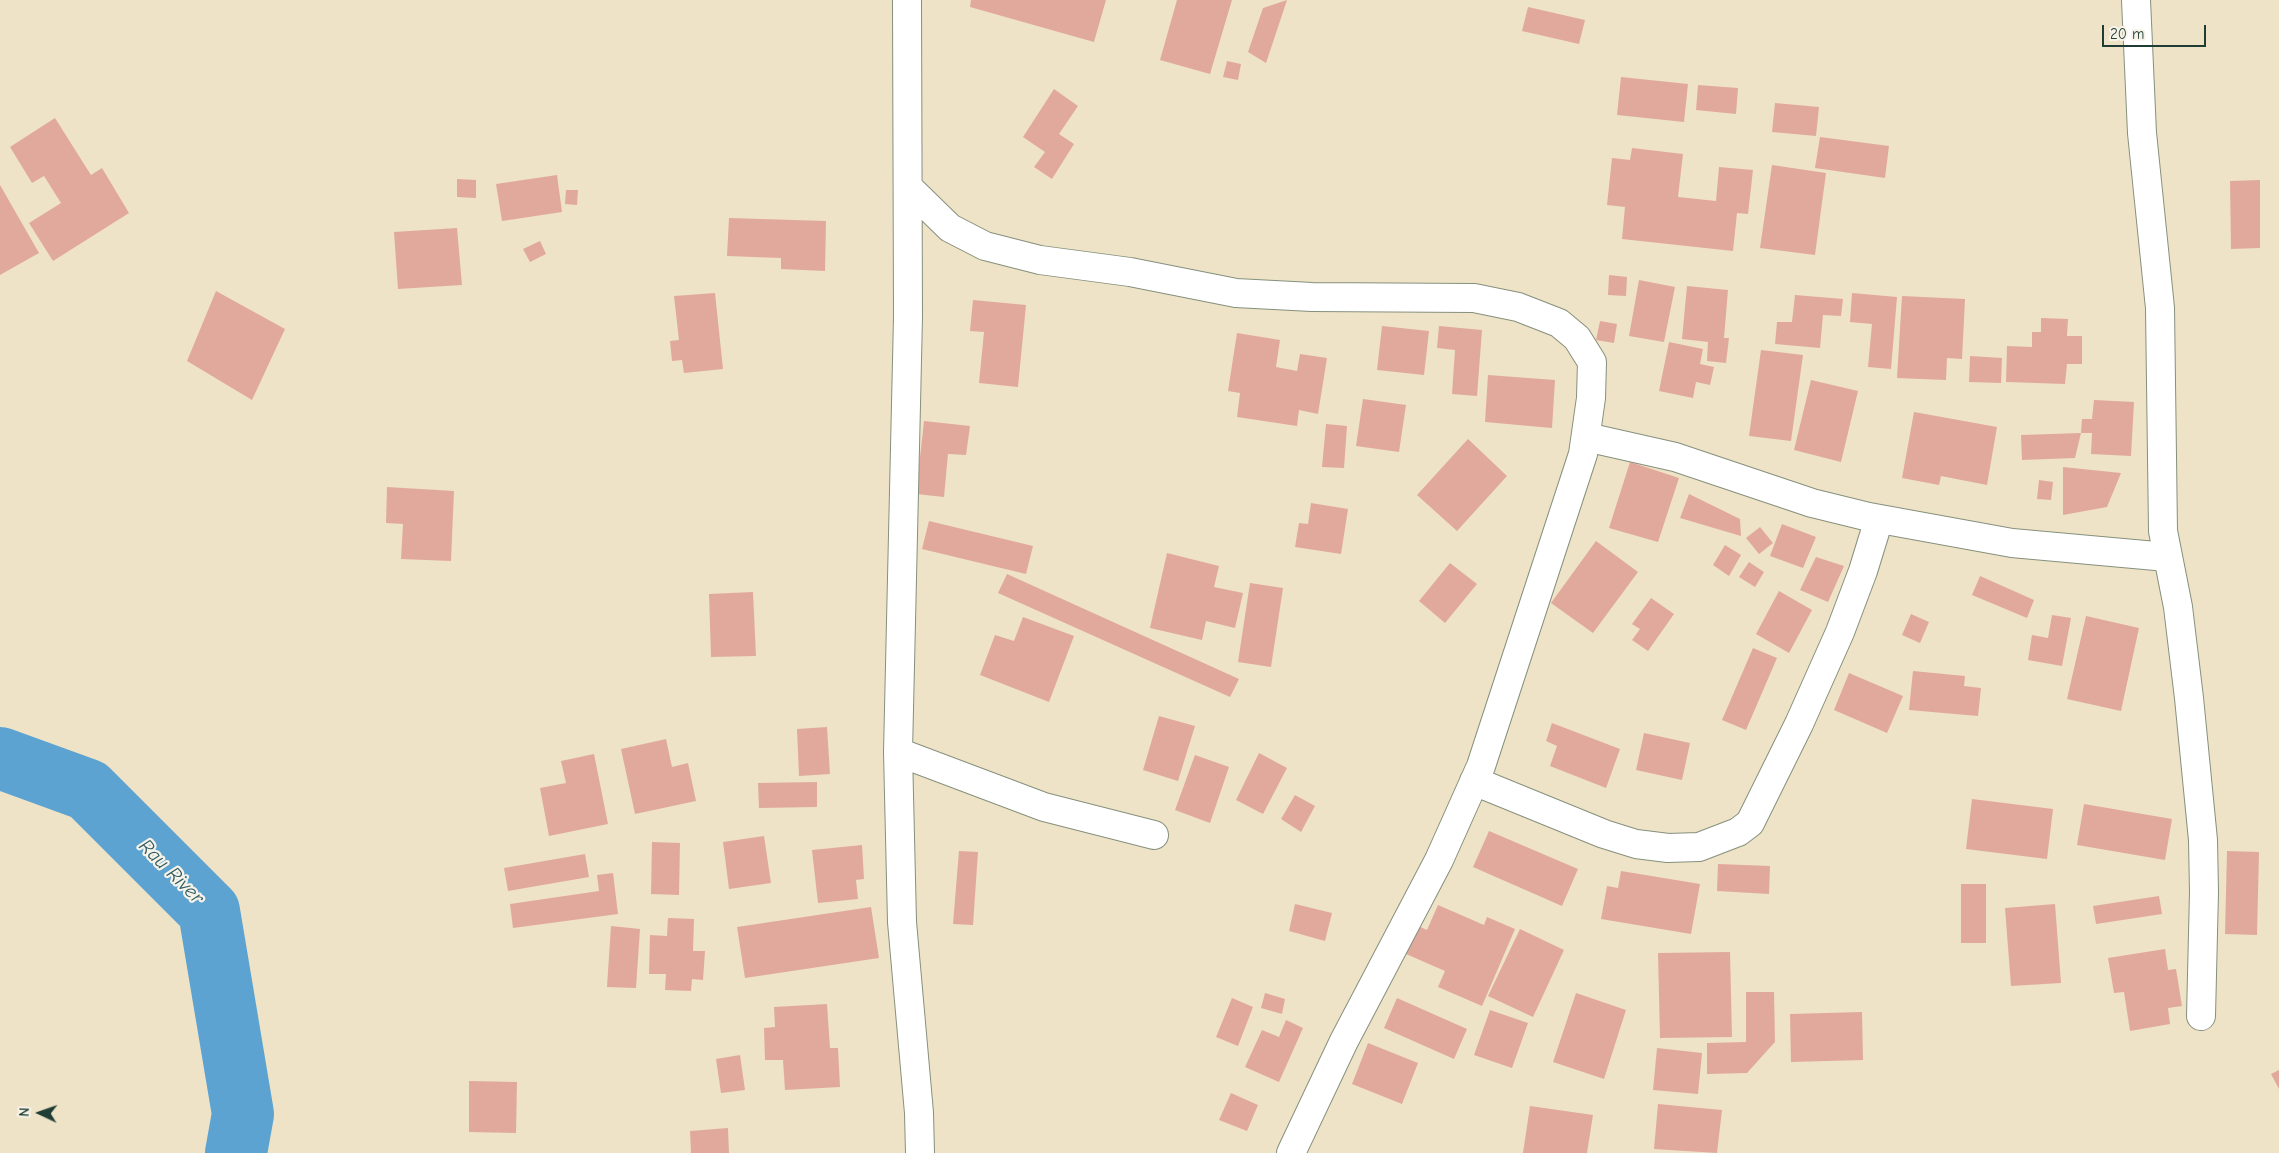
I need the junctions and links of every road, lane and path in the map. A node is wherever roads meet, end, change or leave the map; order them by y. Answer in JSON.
{"nodes":[{"id":1,"x":907,"y":0,"type":"edge"},
{"id":2,"x":2136,"y":0,"type":"edge"},
{"id":3,"x":908,"y":187,"type":"junction"},
{"id":4,"x":1586,"y":437,"type":"junction"},
{"id":5,"x":1879,"y":519,"type":"junction"},
{"id":6,"x":2167,"y":557,"type":"junction"},
{"id":7,"x":898,"y":752,"type":"junction"},
{"id":8,"x":1474,"y":781,"type":"junction"},
{"id":9,"x":1154,"y":835,"type":"dead end"},
{"id":10,"x":2201,"y":1016,"type":"dead end"},
{"id":11,"x":920,"y":1153,"type":"edge"},
{"id":12,"x":1291,"y":1153,"type":"edge"}],
"edges":[{"from":1,"to":3,"type":"street"},
{"from":2,"to":6,"type":"street"},
{"from":3,"to":4,"type":"street"},
{"from":3,"to":7,"type":"street"},
{"from":4,"to":5,"type":"street"},
{"from":4,"to":8,"type":"street"},
{"from":5,"to":6,"type":"street"},
{"from":5,"to":8,"type":"street"},
{"from":6,"to":10,"type":"street"},
{"from":7,"to":9,"type":"street"},
{"from":7,"to":11,"type":"street"},
{"from":8,"to":12,"type":"street"}]}
